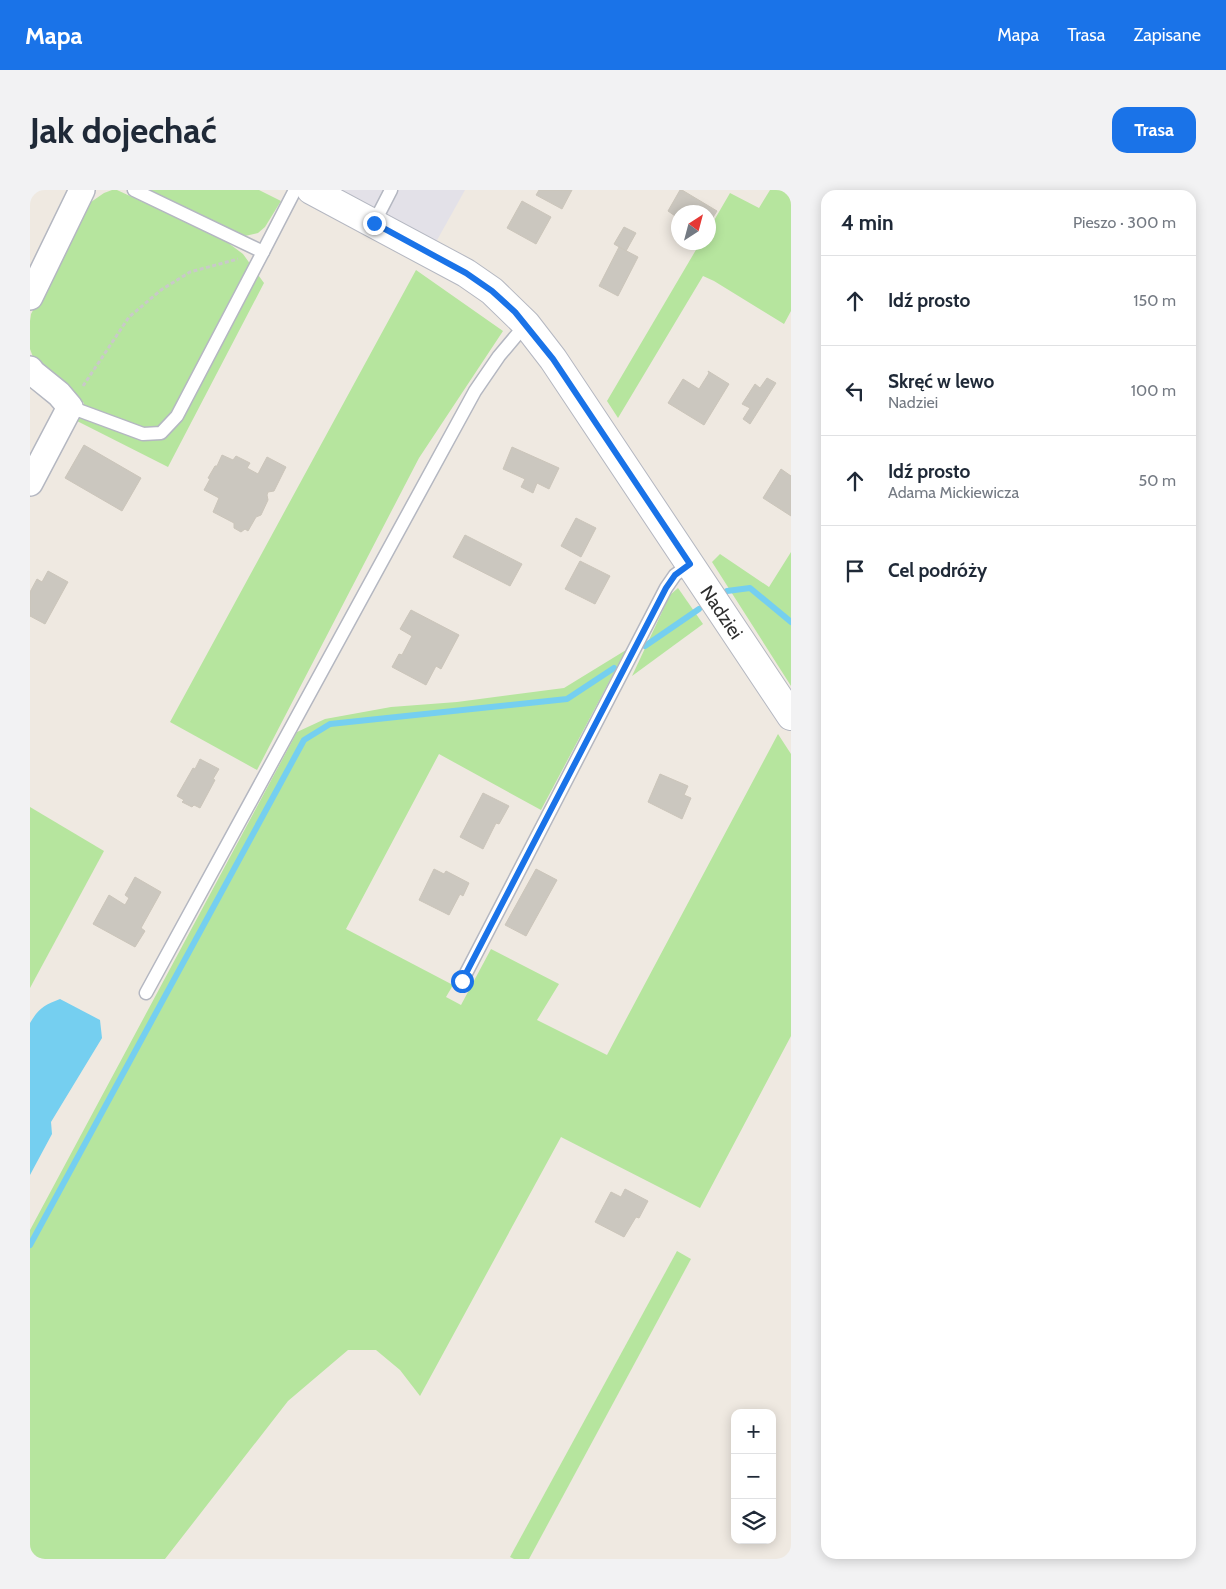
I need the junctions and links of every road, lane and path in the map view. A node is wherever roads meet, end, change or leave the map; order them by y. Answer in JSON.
{"nodes":[{"id":1,"x":82,"y":190,"type":"edge"},
{"id":2,"x":134,"y":190,"type":"edge"},
{"id":3,"x":295,"y":190,"type":"edge"},
{"id":4,"x":311,"y":190,"type":"edge"},
{"id":5,"x":391,"y":190,"type":"edge"},
{"id":6,"x":374,"y":223,"type":"junction"},
{"id":7,"x":263,"y":252,"type":"junction"},
{"id":8,"x":30,"y":297,"type":"edge"},
{"id":9,"x":520,"y":318,"type":"junction"},
{"id":10,"x":30,"y":369,"type":"edge"},
{"id":11,"x":70,"y":407,"type":"junction"},
{"id":12,"x":30,"y":483,"type":"edge"},
{"id":13,"x":690,"y":564,"type":"junction"},
{"id":14,"x":791,"y":716,"type":"edge"},
{"id":15,"x":462,"y":981,"type":"dead end"},
{"id":16,"x":146,"y":993,"type":"dead end"}],
"edges":[{"from":1,"to":8,"type":"street"},
{"from":2,"to":7,"type":"lane"},
{"from":3,"to":7,"type":"lane"},
{"from":4,"to":6,"type":"street","name":"Nadziei"},
{"from":5,"to":6,"type":"lane"},
{"from":6,"to":9,"type":"street","name":"Nadziei"},
{"from":7,"to":11,"type":"path"},
{"from":7,"to":11,"type":"lane"},
{"from":9,"to":13,"type":"street","name":"Nadziei"},
{"from":9,"to":16,"type":"lane"},
{"from":10,"to":11,"type":"street"},
{"from":11,"to":12,"type":"street"},
{"from":13,"to":14,"type":"street","name":"Nadziei"},
{"from":13,"to":15,"type":"lane"}]}
